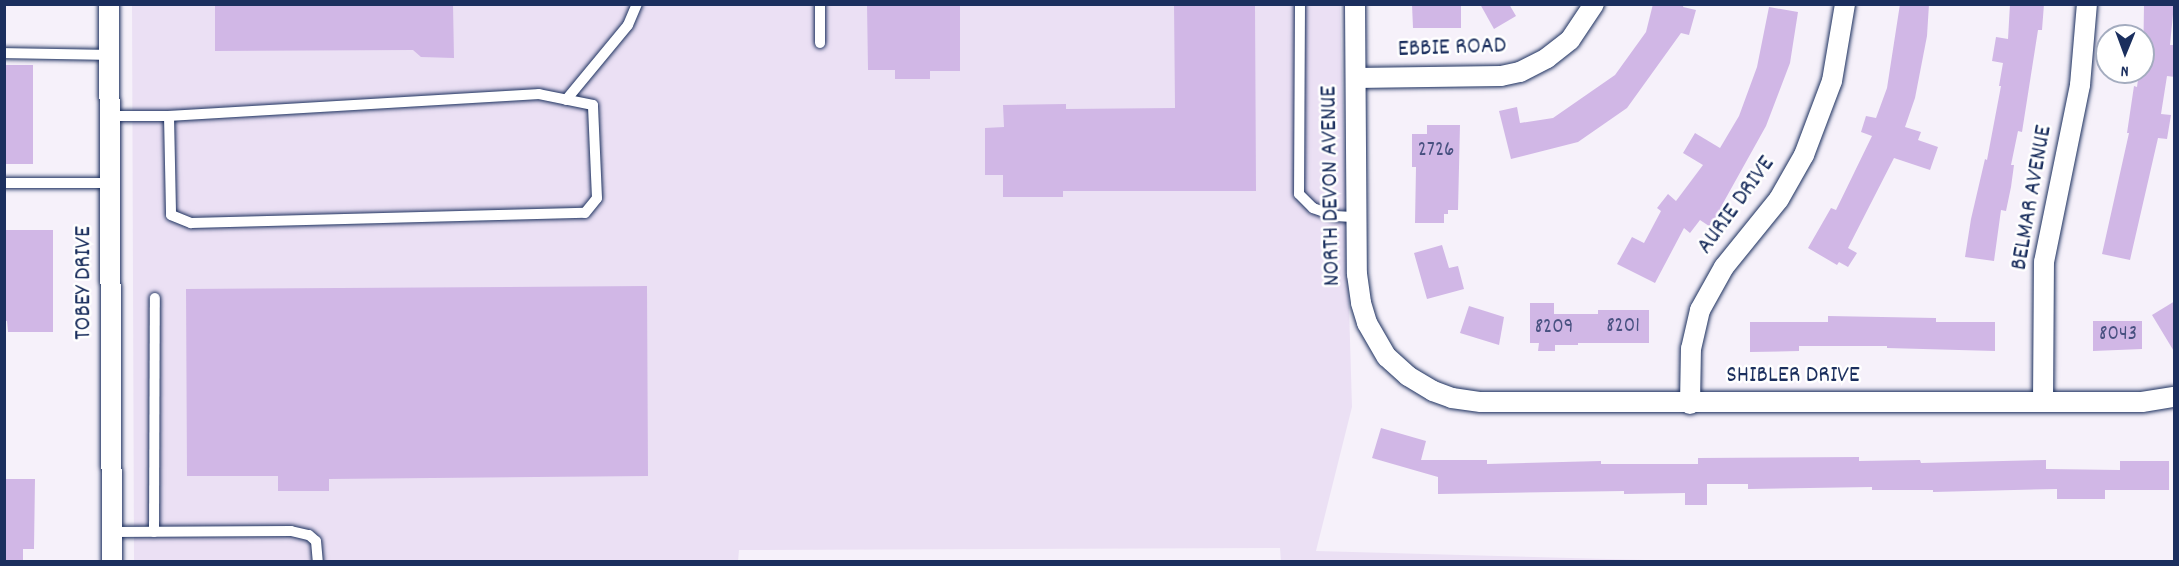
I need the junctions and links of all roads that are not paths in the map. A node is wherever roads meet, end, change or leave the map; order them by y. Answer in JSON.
{"nodes":[{"id":1,"x":109,"y":4,"type":"edge"},
{"id":2,"x":637,"y":4,"type":"edge"},
{"id":3,"x":820,"y":4,"type":"edge"},
{"id":4,"x":1300,"y":4,"type":"edge"},
{"id":5,"x":1355,"y":4,"type":"edge"},
{"id":6,"x":1594,"y":4,"type":"edge"},
{"id":7,"x":1845,"y":4,"type":"edge"},
{"id":8,"x":2087,"y":4,"type":"edge"},
{"id":9,"x":820,"y":43,"type":"dead end"},
{"id":10,"x":4,"y":53,"type":"edge"},
{"id":11,"x":109,"y":56,"type":"junction"},
{"id":12,"x":1356,"y":78,"type":"junction"},
{"id":13,"x":566,"y":99,"type":"junction"},
{"id":14,"x":110,"y":116,"type":"junction"},
{"id":15,"x":169,"y":116,"type":"junction"},
{"id":16,"x":4,"y":183,"type":"edge"},
{"id":17,"x":110,"y":183,"type":"junction"},
{"id":18,"x":1357,"y":217,"type":"junction"},
{"id":19,"x":155,"y":298,"type":"dead end"},
{"id":20,"x":1416,"y":381,"type":"joint"},
{"id":21,"x":2175,"y":397,"type":"edge"},
{"id":22,"x":2043,"y":402,"type":"junction"},
{"id":23,"x":1690,"y":404,"type":"junction"},
{"id":24,"x":112,"y":532,"type":"junction"},
{"id":25,"x":154,"y":532,"type":"junction"},
{"id":26,"x":112,"y":561,"type":"edge"},
{"id":27,"x":318,"y":561,"type":"edge"}],
"edges":[{"from":1,"to":11,"type":"street","name":"TOBEY DRIVE"},
{"from":2,"to":13,"type":"lane"},
{"from":3,"to":9,"type":"lane"},
{"from":4,"to":18,"type":"lane"},
{"from":5,"to":12,"type":"street","name":"NORTH DEVON AVENUE"},
{"from":6,"to":12,"type":"street","name":"EBBIE ROAD"},
{"from":7,"to":23,"type":"street","name":"AURIE DRIVE"},
{"from":8,"to":22,"type":"street","name":"BELMAR AVENUE"},
{"from":10,"to":11,"type":"lane"},
{"from":11,"to":14,"type":"street","name":"TOBEY DRIVE"},
{"from":12,"to":18,"type":"street","name":"NORTH DEVON AVENUE"},
{"from":13,"to":15,"type":"lane"},
{"from":13,"to":15,"type":"lane"},
{"from":14,"to":15,"type":"lane"},
{"from":14,"to":17,"type":"street","name":"TOBEY DRIVE"},
{"from":16,"to":17,"type":"lane"},
{"from":17,"to":24,"type":"street","name":"TOBEY DRIVE"},
{"from":18,"to":20,"type":"street","name":"NORTH DEVON AVENUE"},
{"from":19,"to":25,"type":"lane"},
{"from":20,"to":23,"type":"street","name":"SHIBLER DRIVE"},
{"from":21,"to":22,"type":"street","name":"SHIBLER DRIVE"},
{"from":22,"to":23,"type":"street","name":"SHIBLER DRIVE"},
{"from":24,"to":25,"type":"lane"},
{"from":24,"to":26,"type":"street","name":"TOBEY DRIVE"},
{"from":25,"to":27,"type":"lane"}]}
